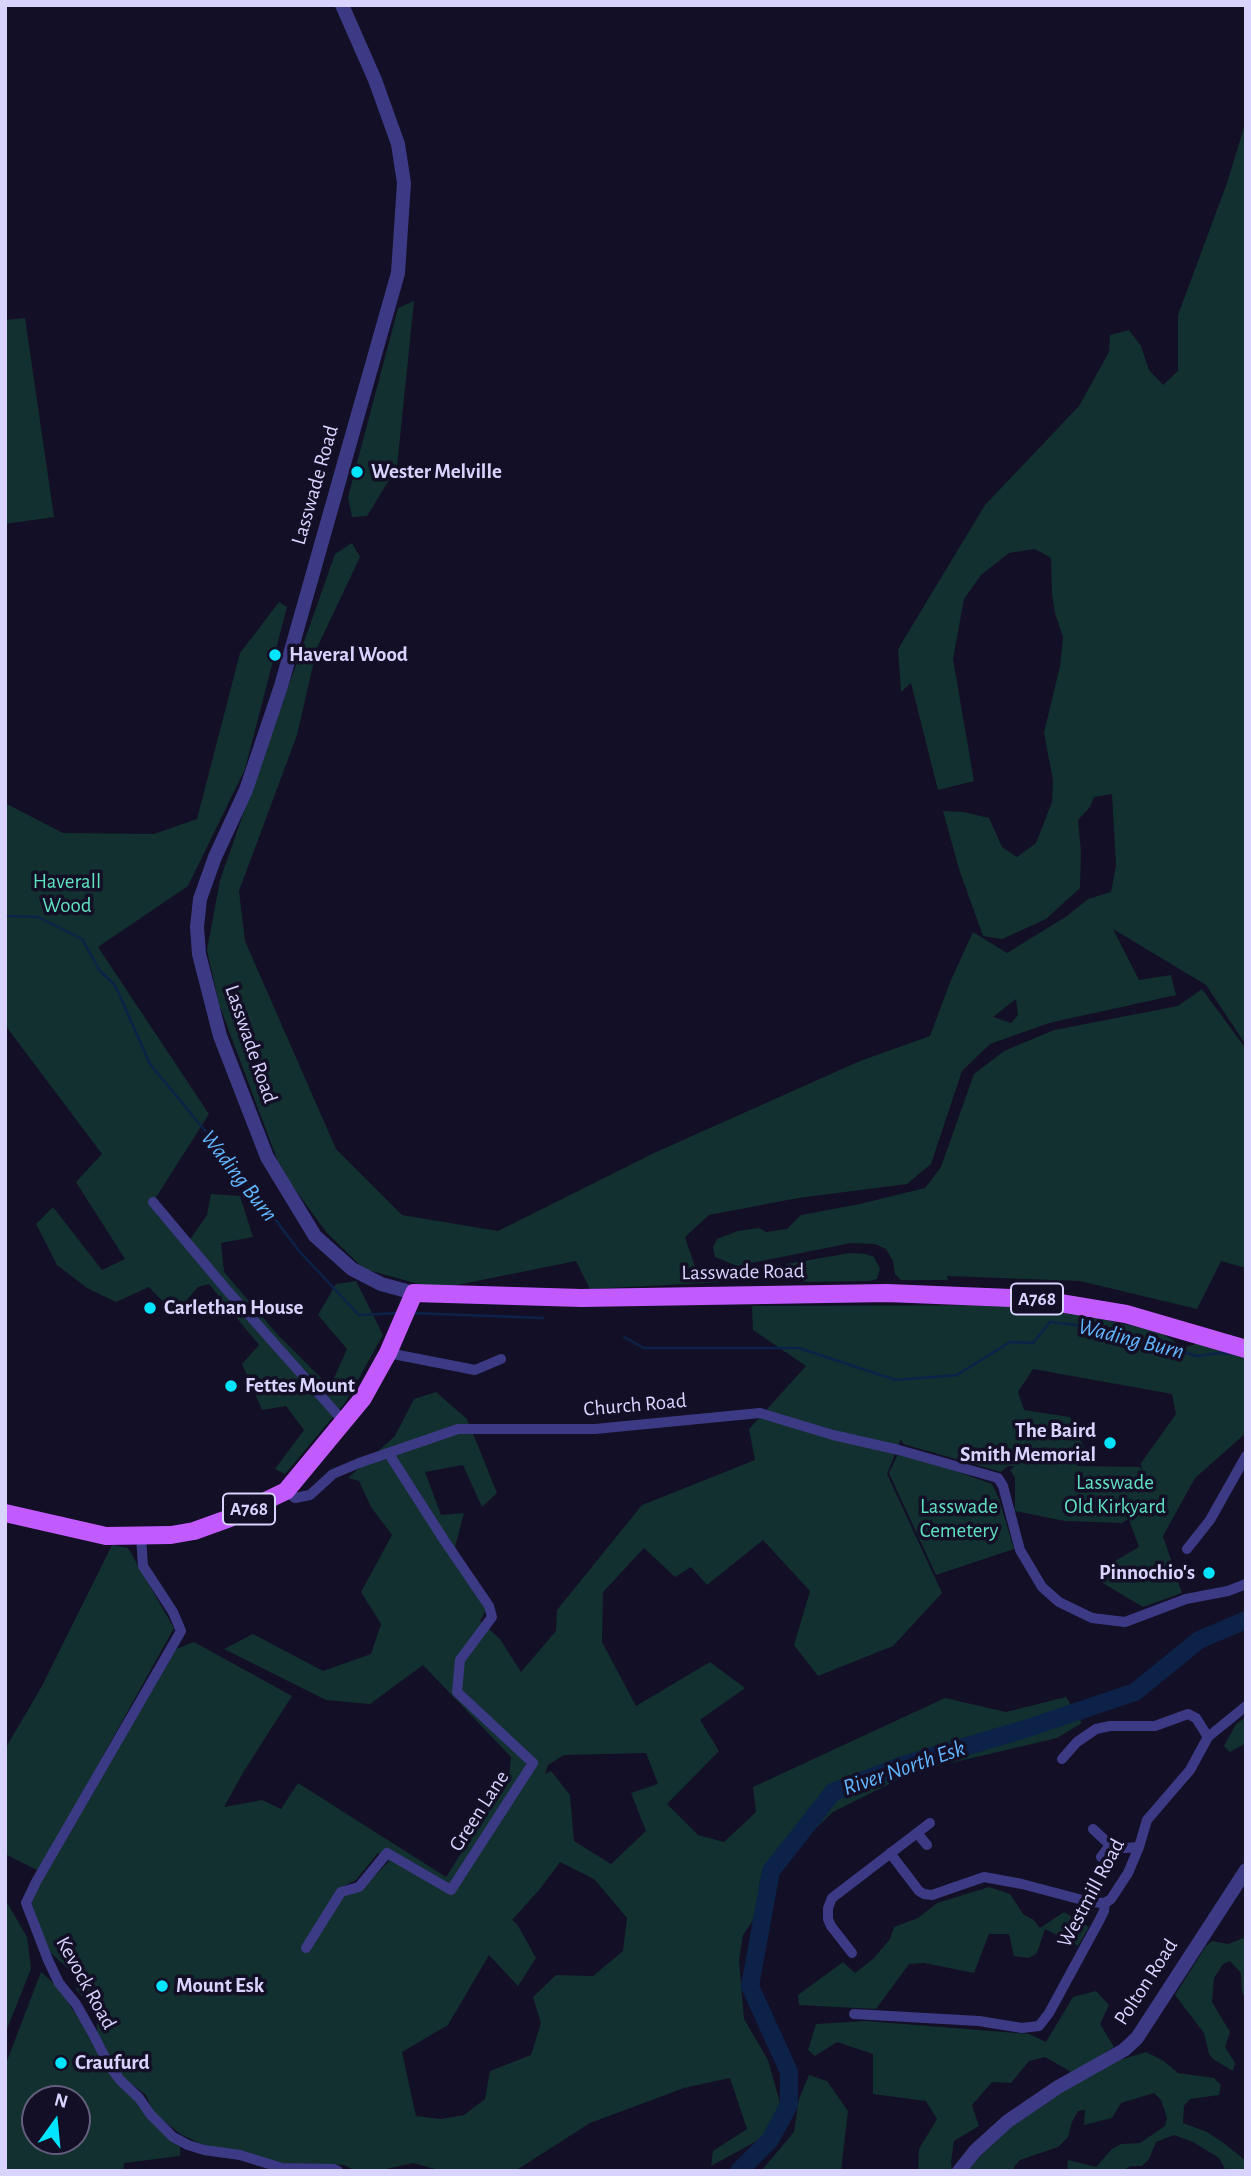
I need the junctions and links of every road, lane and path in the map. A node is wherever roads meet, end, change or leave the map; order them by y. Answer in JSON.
{"nodes":[{"id":1,"x":342,"y":5,"type":"edge"},
{"id":2,"x":153,"y":1202,"type":"dead end"},
{"id":3,"x":409,"y":1307,"type":"junction"},
{"id":4,"x":1246,"y":1349,"type":"edge"},
{"id":5,"x":388,"y":1353,"type":"junction"},
{"id":6,"x":501,"y":1359,"type":"dead end"},
{"id":7,"x":344,"y":1422,"type":"junction"},
{"id":8,"x":389,"y":1454,"type":"junction"},
{"id":9,"x":1246,"y":1457,"type":"edge"},
{"id":10,"x":286,"y":1491,"type":"junction"},
{"id":11,"x":5,"y":1513,"type":"edge"},
{"id":12,"x":141,"y":1536,"type":"junction"},
{"id":13,"x":1186,"y":1549,"type":"dead end"},
{"id":14,"x":1246,"y":1584,"type":"edge"},
{"id":15,"x":1246,"y":1706,"type":"edge"},
{"id":16,"x":1208,"y":1737,"type":"junction"},
{"id":17,"x":1062,"y":1759,"type":"dead end"},
{"id":18,"x":930,"y":1823,"type":"dead end"},
{"id":19,"x":1093,"y":1829,"type":"dead end"},
{"id":20,"x":917,"y":1833,"type":"junction"},
{"id":21,"x":927,"y":1845,"type":"dead end"},
{"id":22,"x":1110,"y":1845,"type":"junction"},
{"id":23,"x":1139,"y":1847,"type":"junction"},
{"id":24,"x":890,"y":1853,"type":"junction"},
{"id":25,"x":1101,"y":1857,"type":"dead end"},
{"id":26,"x":1246,"y":1870,"type":"edge"},
{"id":27,"x":1105,"y":1903,"type":"junction"},
{"id":28,"x":306,"y":1948,"type":"dead end"},
{"id":29,"x":852,"y":1954,"type":"dead end"},
{"id":30,"x":854,"y":2014,"type":"dead end"},
{"id":31,"x":338,"y":2171,"type":"edge"},
{"id":32,"x":959,"y":2171,"type":"edge"}],
"edges":[{"from":1,"to":3,"type":"street","name":"Lasswade Road"},
{"from":2,"to":7,"type":"street"},
{"from":3,"to":4,"type":"main road","name":"Lasswade Road","number":"A768"},
{"from":3,"to":5,"type":"main road","number":"A768"},
{"from":5,"to":6,"type":"street"},
{"from":5,"to":7,"type":"main road","number":"A768"},
{"from":7,"to":10,"type":"main road","number":"A768"},
{"from":8,"to":10,"type":"street","name":"Church Road"},
{"from":8,"to":14,"type":"street","name":"Church Road"},
{"from":8,"to":28,"type":"street","name":"Green Lane"},
{"from":9,"to":13,"type":"street"},
{"from":10,"to":12,"type":"main road","number":"A768"},
{"from":11,"to":12,"type":"main road","number":"A768"},
{"from":12,"to":31,"type":"street","name":"Kevock Road"},
{"from":15,"to":16,"type":"street","name":"Westmill Road"},
{"from":16,"to":17,"type":"street"},
{"from":16,"to":23,"type":"street","name":"Westmill Road"},
{"from":18,"to":20,"type":"street"},
{"from":19,"to":22,"type":"street"},
{"from":20,"to":21,"type":"street"},
{"from":20,"to":24,"type":"street"},
{"from":22,"to":23,"type":"street"},
{"from":22,"to":25,"type":"street"},
{"from":23,"to":27,"type":"street","name":"Westmill Road"},
{"from":24,"to":27,"type":"street"},
{"from":24,"to":29,"type":"street"},
{"from":26,"to":32,"type":"street","name":"Polton Road"},
{"from":27,"to":30,"type":"street","name":"Westmill Road"}]}
